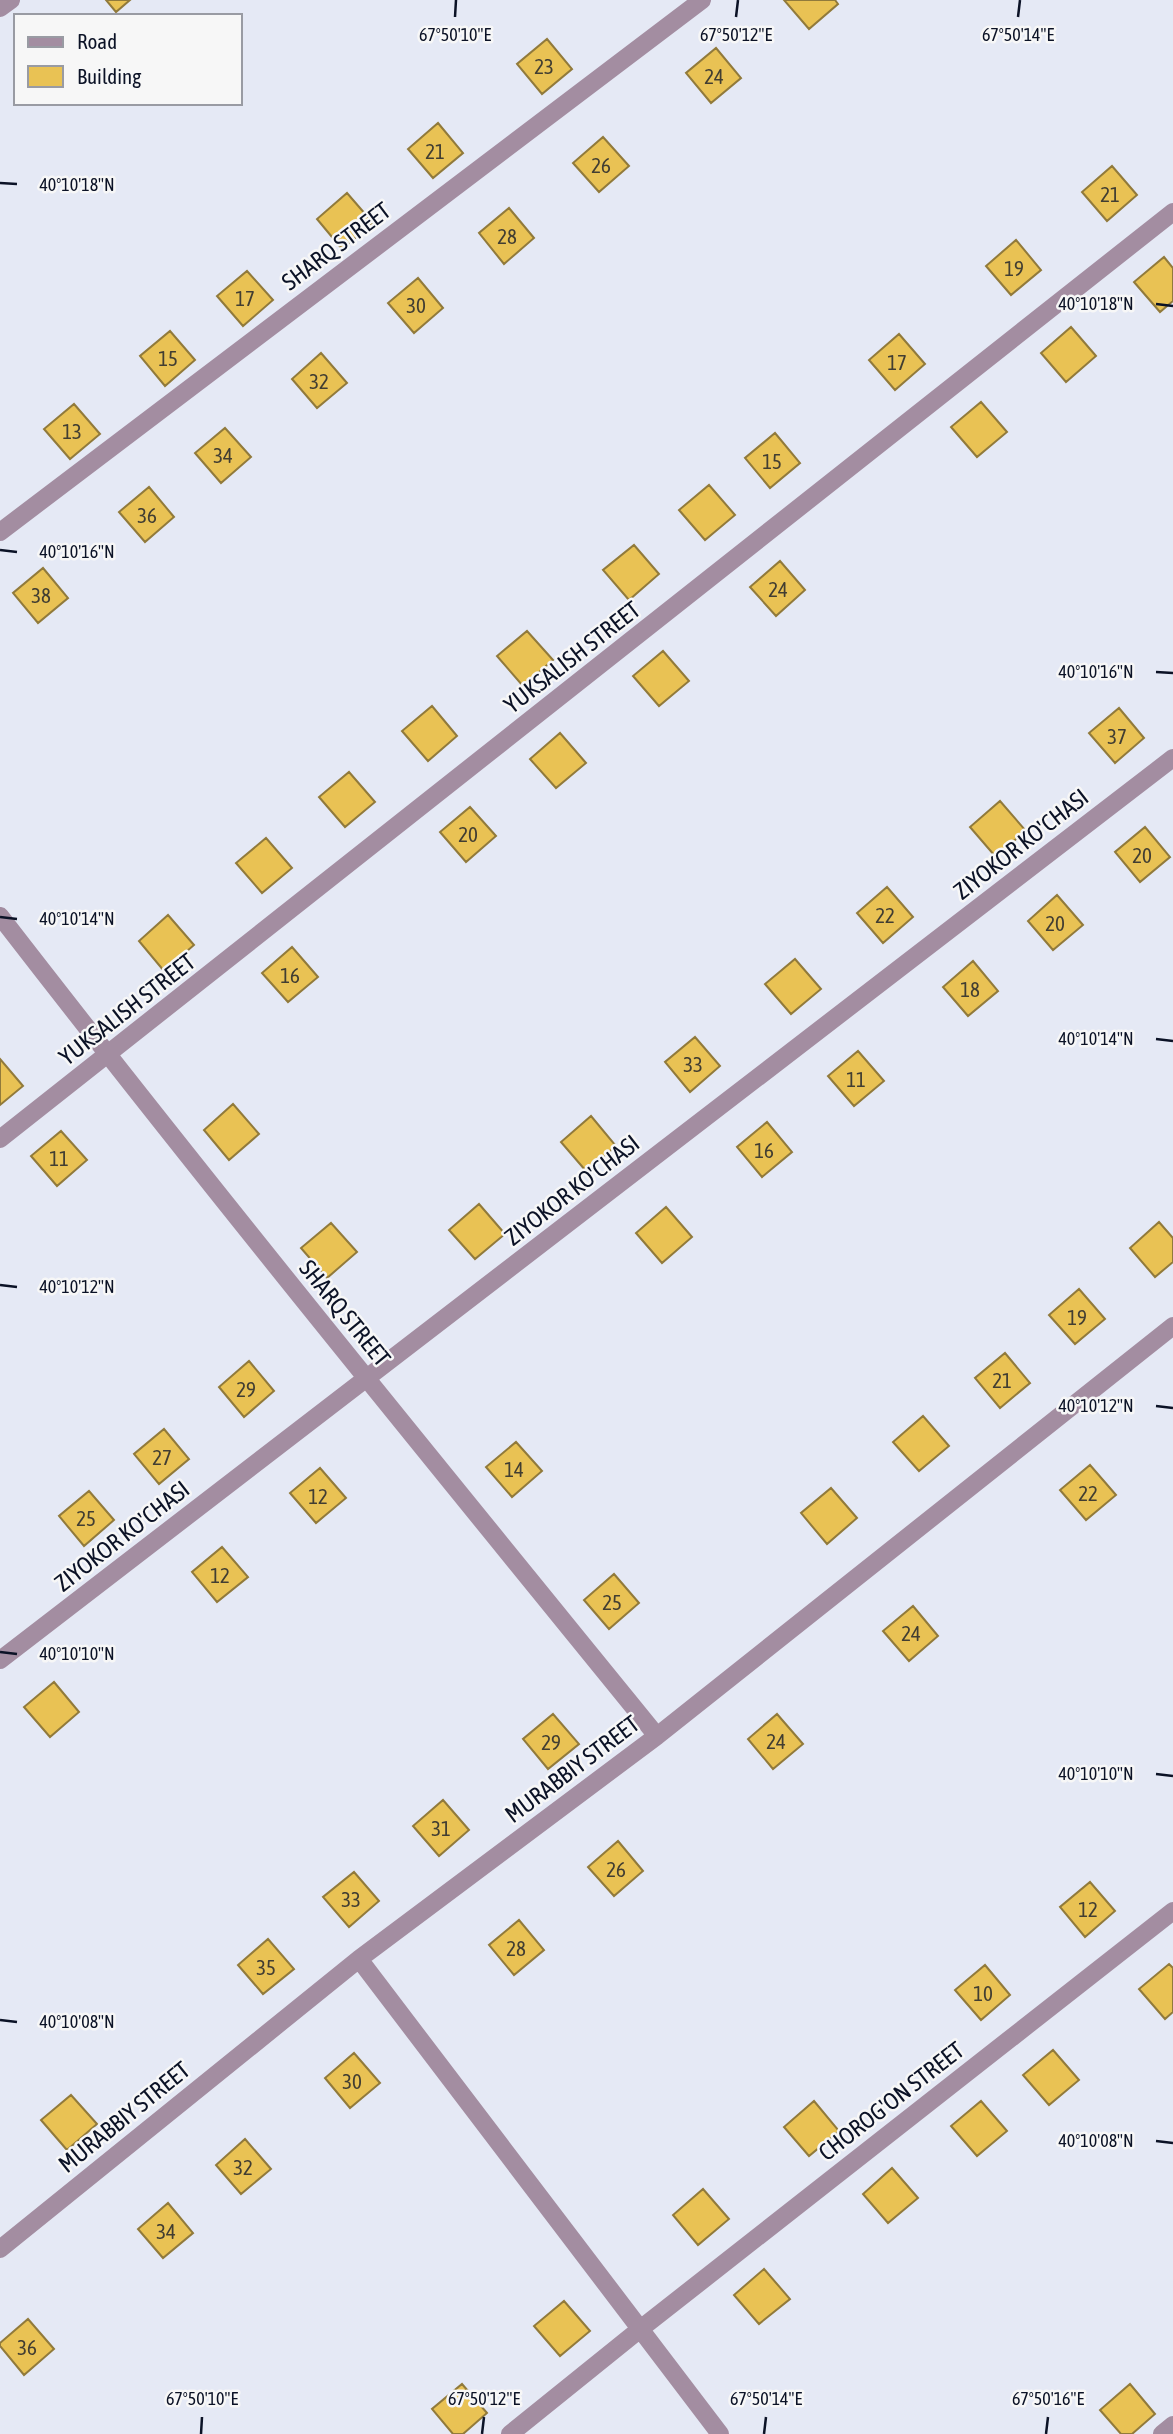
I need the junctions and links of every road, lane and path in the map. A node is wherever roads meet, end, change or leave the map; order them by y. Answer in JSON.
{"nodes":[{"id":1,"x":11,"y":0,"type":"edge"},
{"id":2,"x":702,"y":0,"type":"edge"},
{"id":3,"x":0,"y":8,"type":"edge"},
{"id":4,"x":1173,"y":212,"type":"edge"},
{"id":5,"x":0,"y":532,"type":"edge"},
{"id":6,"x":1173,"y":758,"type":"edge"},
{"id":7,"x":0,"y":916,"type":"edge"},
{"id":8,"x":108,"y":1056,"type":"junction"},
{"id":9,"x":0,"y":1139,"type":"edge"},
{"id":10,"x":1173,"y":1326,"type":"edge"},
{"id":11,"x":367,"y":1379,"type":"junction"},
{"id":12,"x":0,"y":1660,"type":"edge"},
{"id":13,"x":657,"y":1736,"type":"junction"},
{"id":14,"x":1173,"y":1910,"type":"edge"},
{"id":15,"x":359,"y":1959,"type":"junction"},
{"id":16,"x":0,"y":2249,"type":"edge"},
{"id":17,"x":639,"y":2330,"type":"junction"},
{"id":18,"x":1173,"y":2425,"type":"edge"},
{"id":19,"x":510,"y":2434,"type":"edge"},
{"id":20,"x":720,"y":2434,"type":"edge"},
{"id":21,"x":1162,"y":2434,"type":"edge"}],
"edges":[{"from":1,"to":3,"type":"street"},
{"from":2,"to":5,"type":"street","name":"SHARQ STREET"},
{"from":4,"to":8,"type":"street","name":"YUKSALISH STREET"},
{"from":6,"to":11,"type":"street","name":"ZIYOKOR KO'CHASI"},
{"from":7,"to":8,"type":"street","name":"SHARQ STREET"},
{"from":8,"to":9,"type":"street","name":"YUKSALISH STREET"},
{"from":8,"to":11,"type":"street","name":"SHARQ STREET"},
{"from":10,"to":13,"type":"street","name":"MURABBIY STREET"},
{"from":11,"to":12,"type":"street","name":"ZIYOKOR KO'CHASI"},
{"from":11,"to":13,"type":"street","name":"SHARQ STREET"},
{"from":13,"to":15,"type":"street","name":"MURABBIY STREET"},
{"from":14,"to":17,"type":"street","name":"CHOROG'ON STREET"},
{"from":15,"to":16,"type":"street","name":"MURABBIY STREET"},
{"from":15,"to":17,"type":"street"},
{"from":17,"to":19,"type":"street","name":"CHOROG'ON STREET"},
{"from":17,"to":20,"type":"street"},
{"from":18,"to":21,"type":"street"}]}
